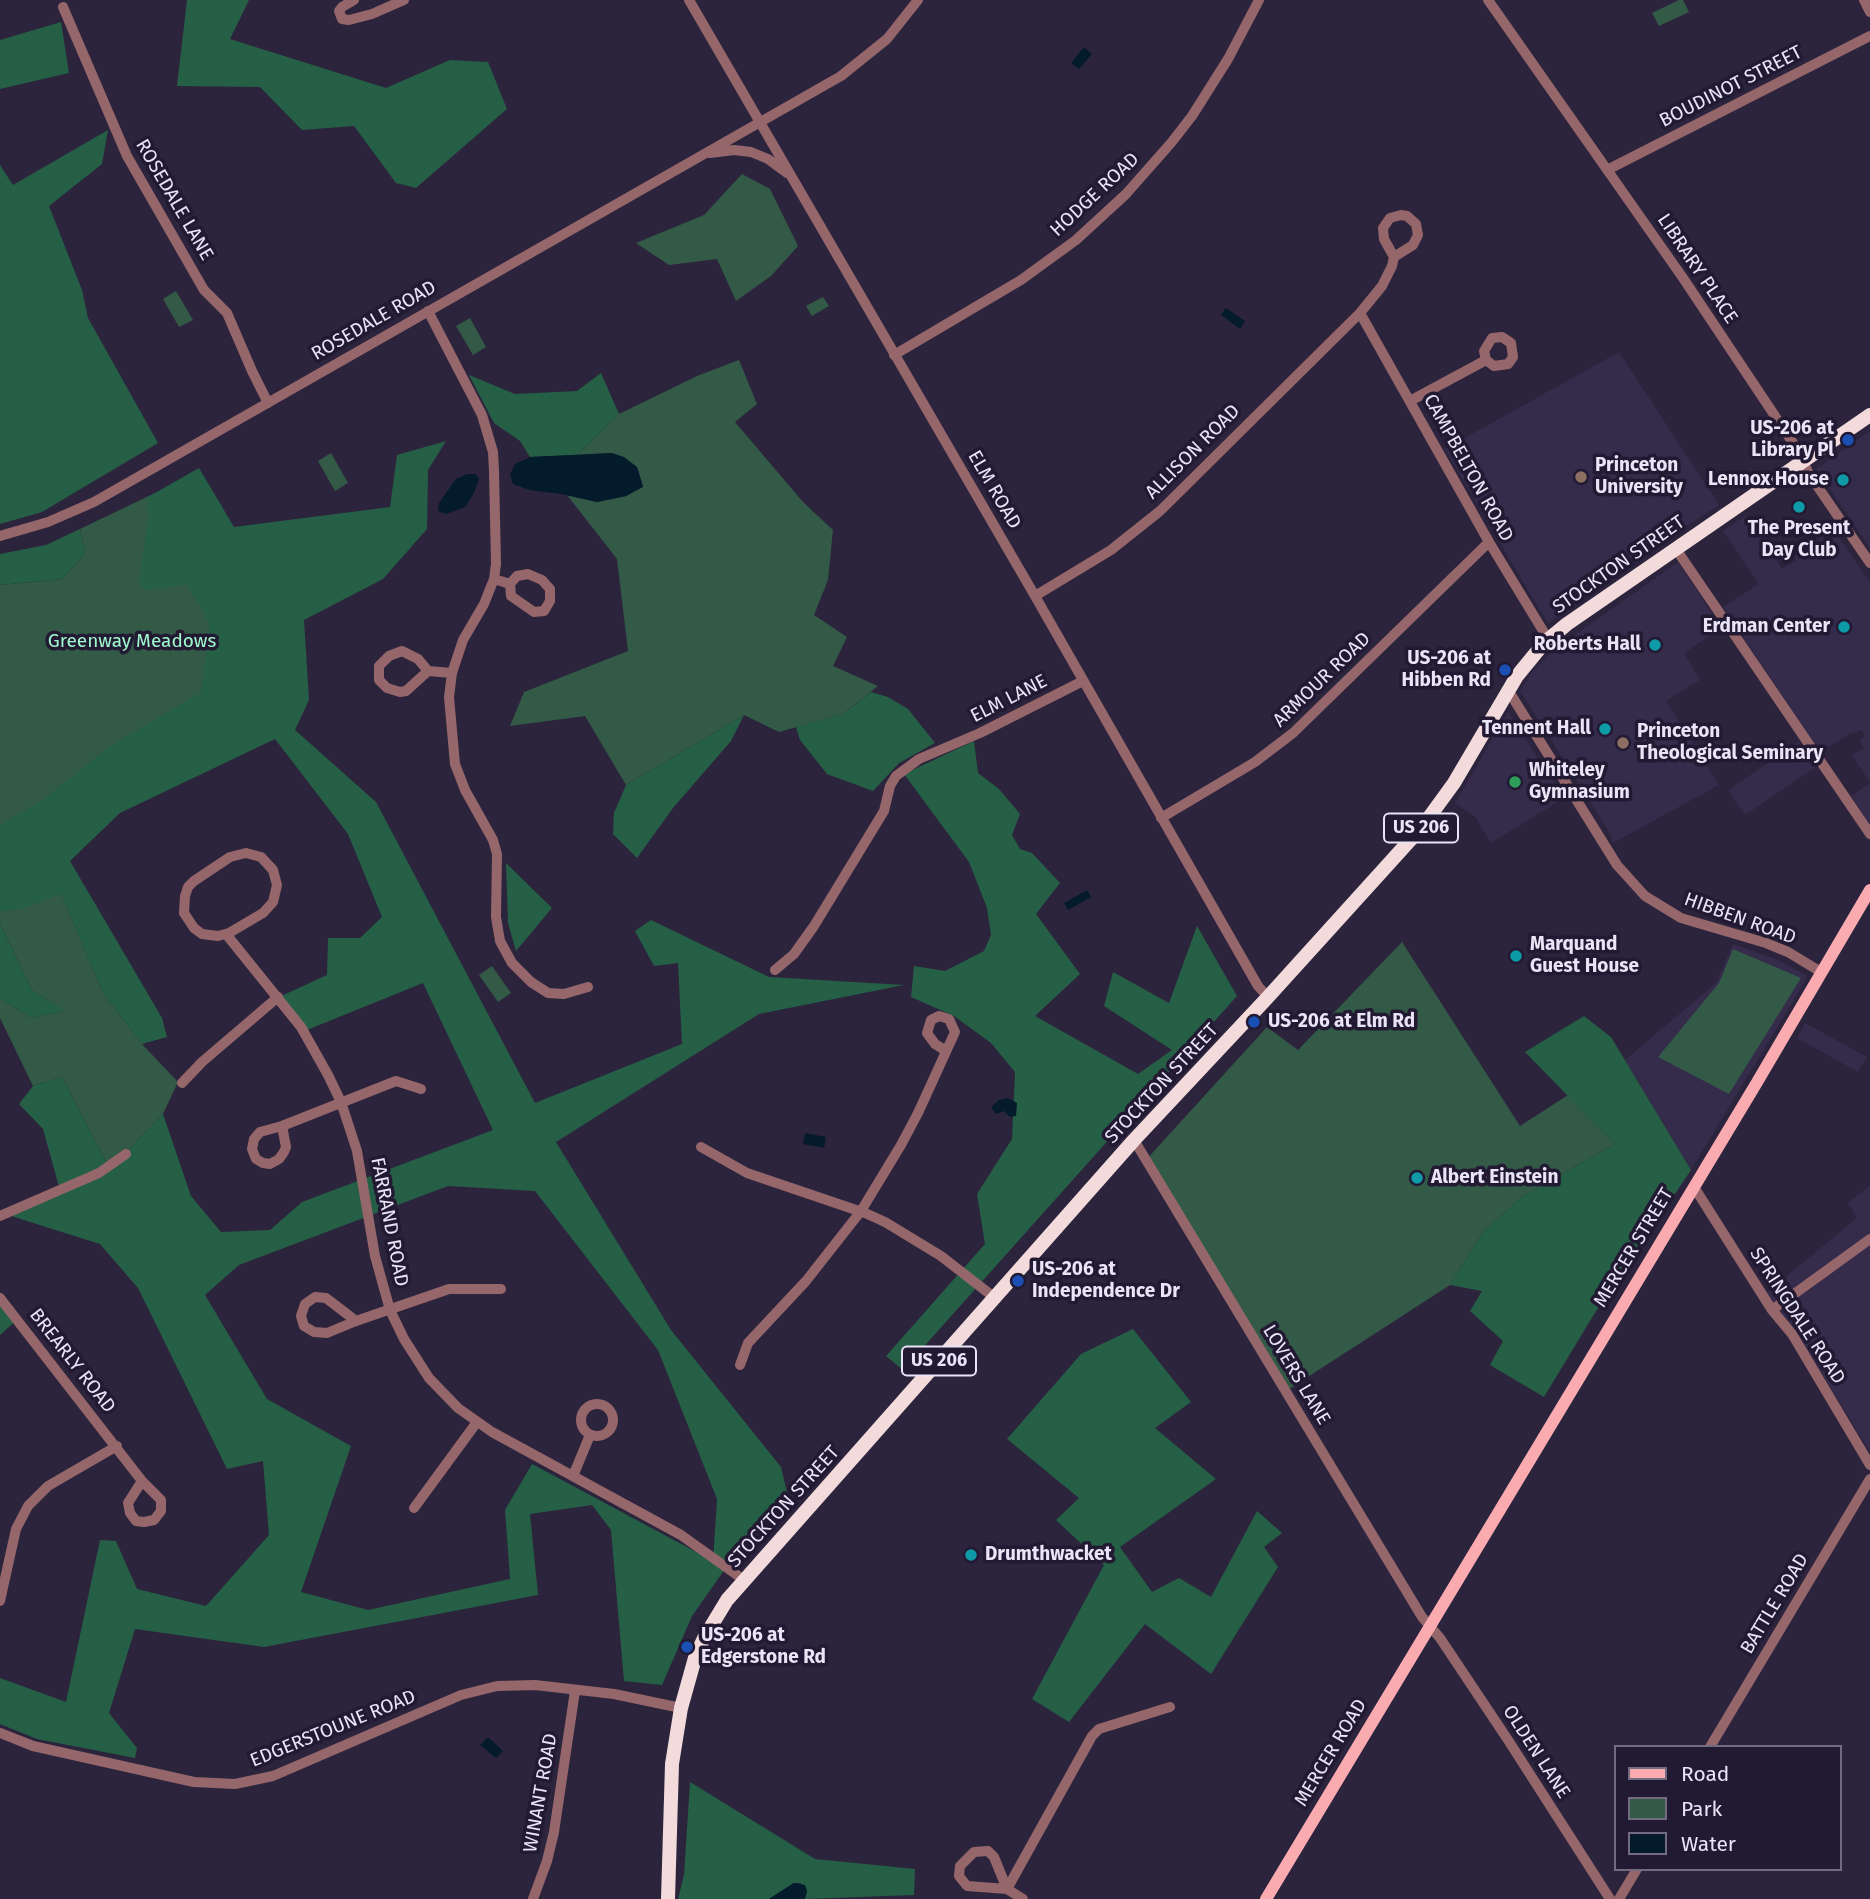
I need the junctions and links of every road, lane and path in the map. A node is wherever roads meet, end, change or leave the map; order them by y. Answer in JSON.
{"nodes":[{"id":1,"x":354,"y":0,"type":"edge"},
{"id":2,"x":404,"y":0,"type":"edge"},
{"id":3,"x":689,"y":0,"type":"edge"},
{"id":4,"x":918,"y":0,"type":"edge"},
{"id":5,"x":1259,"y":0,"type":"edge"},
{"id":6,"x":1488,"y":0,"type":"edge"},
{"id":7,"x":1864,"y":0,"type":"edge"},
{"id":8,"x":63,"y":7,"type":"dead end"},
{"id":9,"x":1870,"y":12,"type":"edge"},
{"id":10,"x":1870,"y":36,"type":"edge"},
{"id":11,"x":759,"y":122,"type":"junction"},
{"id":12,"x":699,"y":156,"type":"junction"},
{"id":13,"x":1607,"y":170,"type":"junction"},
{"id":14,"x":790,"y":176,"type":"junction"},
{"id":15,"x":1394,"y":257,"type":"dead end"},
{"id":16,"x":428,"y":311,"type":"junction"},
{"id":17,"x":1360,"y":313,"type":"junction"},
{"id":18,"x":894,"y":355,"type":"junction"},
{"id":19,"x":1486,"y":360,"type":"dead end"},
{"id":20,"x":1410,"y":401,"type":"junction"},
{"id":21,"x":268,"y":403,"type":"junction"},
{"id":22,"x":1870,"y":415,"type":"edge"},
{"id":23,"x":1803,"y":461,"type":"junction"},
{"id":24,"x":0,"y":536,"type":"edge"},
{"id":25,"x":1489,"y":542,"type":"junction"},
{"id":26,"x":1676,"y":549,"type":"junction"},
{"id":27,"x":1870,"y":562,"type":"edge"},
{"id":28,"x":494,"y":579,"type":"junction"},
{"id":29,"x":510,"y":584,"type":"junction"},
{"id":30,"x":1035,"y":596,"type":"junction"},
{"id":31,"x":1548,"y":639,"type":"junction"},
{"id":32,"x":428,"y":671,"type":"junction"},
{"id":33,"x":452,"y":673,"type":"junction"},
{"id":34,"x":1083,"y":681,"type":"junction"},
{"id":35,"x":1508,"y":691,"type":"junction"},
{"id":36,"x":1161,"y":818,"type":"junction"},
{"id":37,"x":1870,"y":834,"type":"edge"},
{"id":38,"x":1870,"y":890,"type":"edge"},
{"id":39,"x":226,"y":934,"type":"junction"},
{"id":40,"x":775,"y":970,"type":"dead end"},
{"id":41,"x":1821,"y":972,"type":"junction"},
{"id":42,"x":588,"y":987,"type":"dead end"},
{"id":43,"x":278,"y":997,"type":"junction"},
{"id":44,"x":1268,"y":997,"type":"junction"},
{"id":45,"x":946,"y":1051,"type":"dead end"},
{"id":46,"x":182,"y":1083,"type":"dead end"},
{"id":47,"x":421,"y":1089,"type":"dead end"},
{"id":48,"x":341,"y":1102,"type":"junction"},
{"id":49,"x":282,"y":1126,"type":"dead end"},
{"id":50,"x":1133,"y":1140,"type":"junction"},
{"id":51,"x":701,"y":1147,"type":"dead end"},
{"id":52,"x":126,"y":1154,"type":"dead end"},
{"id":53,"x":1694,"y":1187,"type":"junction"},
{"id":54,"x":861,"y":1211,"type":"junction"},
{"id":55,"x":0,"y":1216,"type":"edge"},
{"id":56,"x":1870,"y":1239,"type":"edge"},
{"id":57,"x":500,"y":1289,"type":"dead end"},
{"id":58,"x":0,"y":1298,"type":"edge"},
{"id":59,"x":995,"y":1298,"type":"junction"},
{"id":60,"x":390,"y":1310,"type":"junction"},
{"id":61,"x":1772,"y":1310,"type":"junction"},
{"id":62,"x":356,"y":1321,"type":"junction"},
{"id":63,"x":740,"y":1365,"type":"dead end"},
{"id":64,"x":477,"y":1422,"type":"junction"},
{"id":65,"x":590,"y":1435,"type":"dead end"},
{"id":66,"x":117,"y":1446,"type":"junction"},
{"id":67,"x":1870,"y":1465,"type":"edge"},
{"id":68,"x":573,"y":1476,"type":"junction"},
{"id":69,"x":1870,"y":1479,"type":"edge"},
{"id":70,"x":142,"y":1481,"type":"dead end"},
{"id":71,"x":414,"y":1508,"type":"dead end"},
{"id":72,"x":744,"y":1580,"type":"junction"},
{"id":73,"x":0,"y":1601,"type":"edge"},
{"id":74,"x":1430,"y":1626,"type":"junction"},
{"id":75,"x":575,"y":1691,"type":"junction"},
{"id":76,"x":1170,"y":1707,"type":"dead end"},
{"id":77,"x":681,"y":1708,"type":"junction"},
{"id":78,"x":0,"y":1733,"type":"edge"},
{"id":79,"x":1711,"y":1745,"type":"edge"},
{"id":80,"x":1636,"y":1871,"type":"edge"},
{"id":81,"x":1007,"y":1889,"type":"junction"},
{"id":82,"x":533,"y":1899,"type":"edge"},
{"id":83,"x":668,"y":1899,"type":"edge"},
{"id":84,"x":1023,"y":1899,"type":"edge"},
{"id":85,"x":1266,"y":1899,"type":"edge"},
{"id":86,"x":1609,"y":1899,"type":"edge"},
{"id":87,"x":1619,"y":1899,"type":"edge"}],
"edges":[{"from":1,"to":2,"type":"street"},
{"from":3,"to":11,"type":"street","name":"ELM ROAD"},
{"from":4,"to":11,"type":"street","name":"ROSEDALE ROAD"},
{"from":5,"to":18,"type":"street","name":"HODGE ROAD"},
{"from":6,"to":13,"type":"street","name":"LIBRARY PLACE"},
{"from":7,"to":9,"type":"street"},
{"from":8,"to":21,"type":"street","name":"ROSEDALE LANE"},
{"from":10,"to":13,"type":"street","name":"BOUDINOT STREET"},
{"from":11,"to":12,"type":"street","name":"ROSEDALE ROAD"},
{"from":11,"to":14,"type":"street","name":"ELM ROAD"},
{"from":12,"to":14,"type":"street"},
{"from":12,"to":16,"type":"street","name":"ROSEDALE ROAD"},
{"from":13,"to":23,"type":"street","name":"LIBRARY PLACE"},
{"from":14,"to":18,"type":"street","name":"ELM ROAD"},
{"from":15,"to":17,"type":"street","name":"ALLISON ROAD"},
{"from":16,"to":21,"type":"street","name":"ROSEDALE ROAD"},
{"from":16,"to":28,"type":"street"},
{"from":17,"to":20,"type":"street","name":"CAMPBELTON ROAD"},
{"from":17,"to":30,"type":"street","name":"ALLISON ROAD"},
{"from":18,"to":30,"type":"street","name":"ELM ROAD"},
{"from":19,"to":20,"type":"street"},
{"from":20,"to":25,"type":"street","name":"CAMPBELTON ROAD"},
{"from":21,"to":24,"type":"street","name":"ROSEDALE ROAD"},
{"from":22,"to":23,"type":"highway","name":"STOCKTON STREET","number":"US 206"},
{"from":23,"to":26,"type":"highway","name":"STOCKTON STREET","number":"US 206"},
{"from":23,"to":27,"type":"street","name":"LIBRARY PLACE"},
{"from":25,"to":31,"type":"street","name":"CAMPBELTON ROAD"},
{"from":25,"to":36,"type":"street","name":"ARMOUR ROAD"},
{"from":26,"to":31,"type":"highway","name":"STOCKTON STREET","number":"US 206"},
{"from":26,"to":37,"type":"street"},
{"from":28,"to":29,"type":"street"},
{"from":28,"to":33,"type":"street"},
{"from":29,"to":29,"type":"street"},
{"from":30,"to":34,"type":"street","name":"ELM ROAD"},
{"from":31,"to":35,"type":"highway","name":"STOCKTON STREET","number":"US 206"},
{"from":32,"to":32,"type":"street"},
{"from":32,"to":33,"type":"street"},
{"from":33,"to":42,"type":"street"},
{"from":34,"to":36,"type":"street","name":"ELM ROAD"},
{"from":34,"to":40,"type":"street","name":"ELM LANE"},
{"from":35,"to":41,"type":"street","name":"HIBBEN ROAD"},
{"from":35,"to":44,"type":"highway","name":"STOCKTON STREET","number":"US 206"},
{"from":36,"to":44,"type":"street","name":"ELM ROAD"},
{"from":38,"to":41,"type":"main road","name":"MERCER STREET"},
{"from":39,"to":39,"type":"street"},
{"from":39,"to":43,"type":"street","name":"FARRAND ROAD"},
{"from":41,"to":53,"type":"main road","name":"MERCER STREET"},
{"from":43,"to":46,"type":"street"},
{"from":43,"to":48,"type":"street","name":"FARRAND ROAD"},
{"from":44,"to":50,"type":"highway","name":"STOCKTON STREET","number":"US 206"},
{"from":45,"to":54,"type":"street"},
{"from":47,"to":48,"type":"street"},
{"from":48,"to":49,"type":"street"},
{"from":48,"to":60,"type":"street","name":"FARRAND ROAD"},
{"from":50,"to":59,"type":"highway","name":"STOCKTON STREET","number":"US 206"},
{"from":50,"to":74,"type":"street","name":"LOVERS LANE"},
{"from":51,"to":54,"type":"street"},
{"from":52,"to":55,"type":"street"},
{"from":53,"to":61,"type":"street","name":"SPRINGDALE ROAD"},
{"from":53,"to":74,"type":"main road","name":"MERCER STREET"},
{"from":54,"to":59,"type":"street"},
{"from":54,"to":63,"type":"street"},
{"from":56,"to":61,"type":"street"},
{"from":57,"to":60,"type":"street"},
{"from":58,"to":66,"type":"street","name":"BREARLY ROAD"},
{"from":59,"to":72,"type":"highway","name":"STOCKTON STREET","number":"US 206"},
{"from":60,"to":62,"type":"street"},
{"from":60,"to":64,"type":"street","name":"FARRAND ROAD"},
{"from":61,"to":67,"type":"street","name":"SPRINGDALE ROAD"},
{"from":62,"to":62,"type":"street"},
{"from":64,"to":68,"type":"street","name":"FARRAND ROAD"},
{"from":64,"to":71,"type":"street"},
{"from":65,"to":68,"type":"street"},
{"from":66,"to":70,"type":"street","name":"BREARLY ROAD"},
{"from":66,"to":73,"type":"street"},
{"from":68,"to":72,"type":"street","name":"FARRAND ROAD"},
{"from":69,"to":79,"type":"street","name":"BATTLE ROAD"},
{"from":72,"to":77,"type":"highway","name":"STOCKTON STREET","number":"US 206"},
{"from":74,"to":85,"type":"main road","name":"MERCER ROAD"},
{"from":74,"to":86,"type":"street","name":"OLDEN LANE"},
{"from":75,"to":77,"type":"street","name":"EDGERSTOUNE ROAD"},
{"from":75,"to":78,"type":"street","name":"EDGERSTOUNE ROAD"},
{"from":75,"to":82,"type":"street","name":"WINANT ROAD"},
{"from":76,"to":81,"type":"street"},
{"from":77,"to":83,"type":"highway","name":"STOCKTON STREET","number":"US 206"},
{"from":80,"to":87,"type":"street"},
{"from":81,"to":81,"type":"street"},
{"from":81,"to":84,"type":"street"}]}
